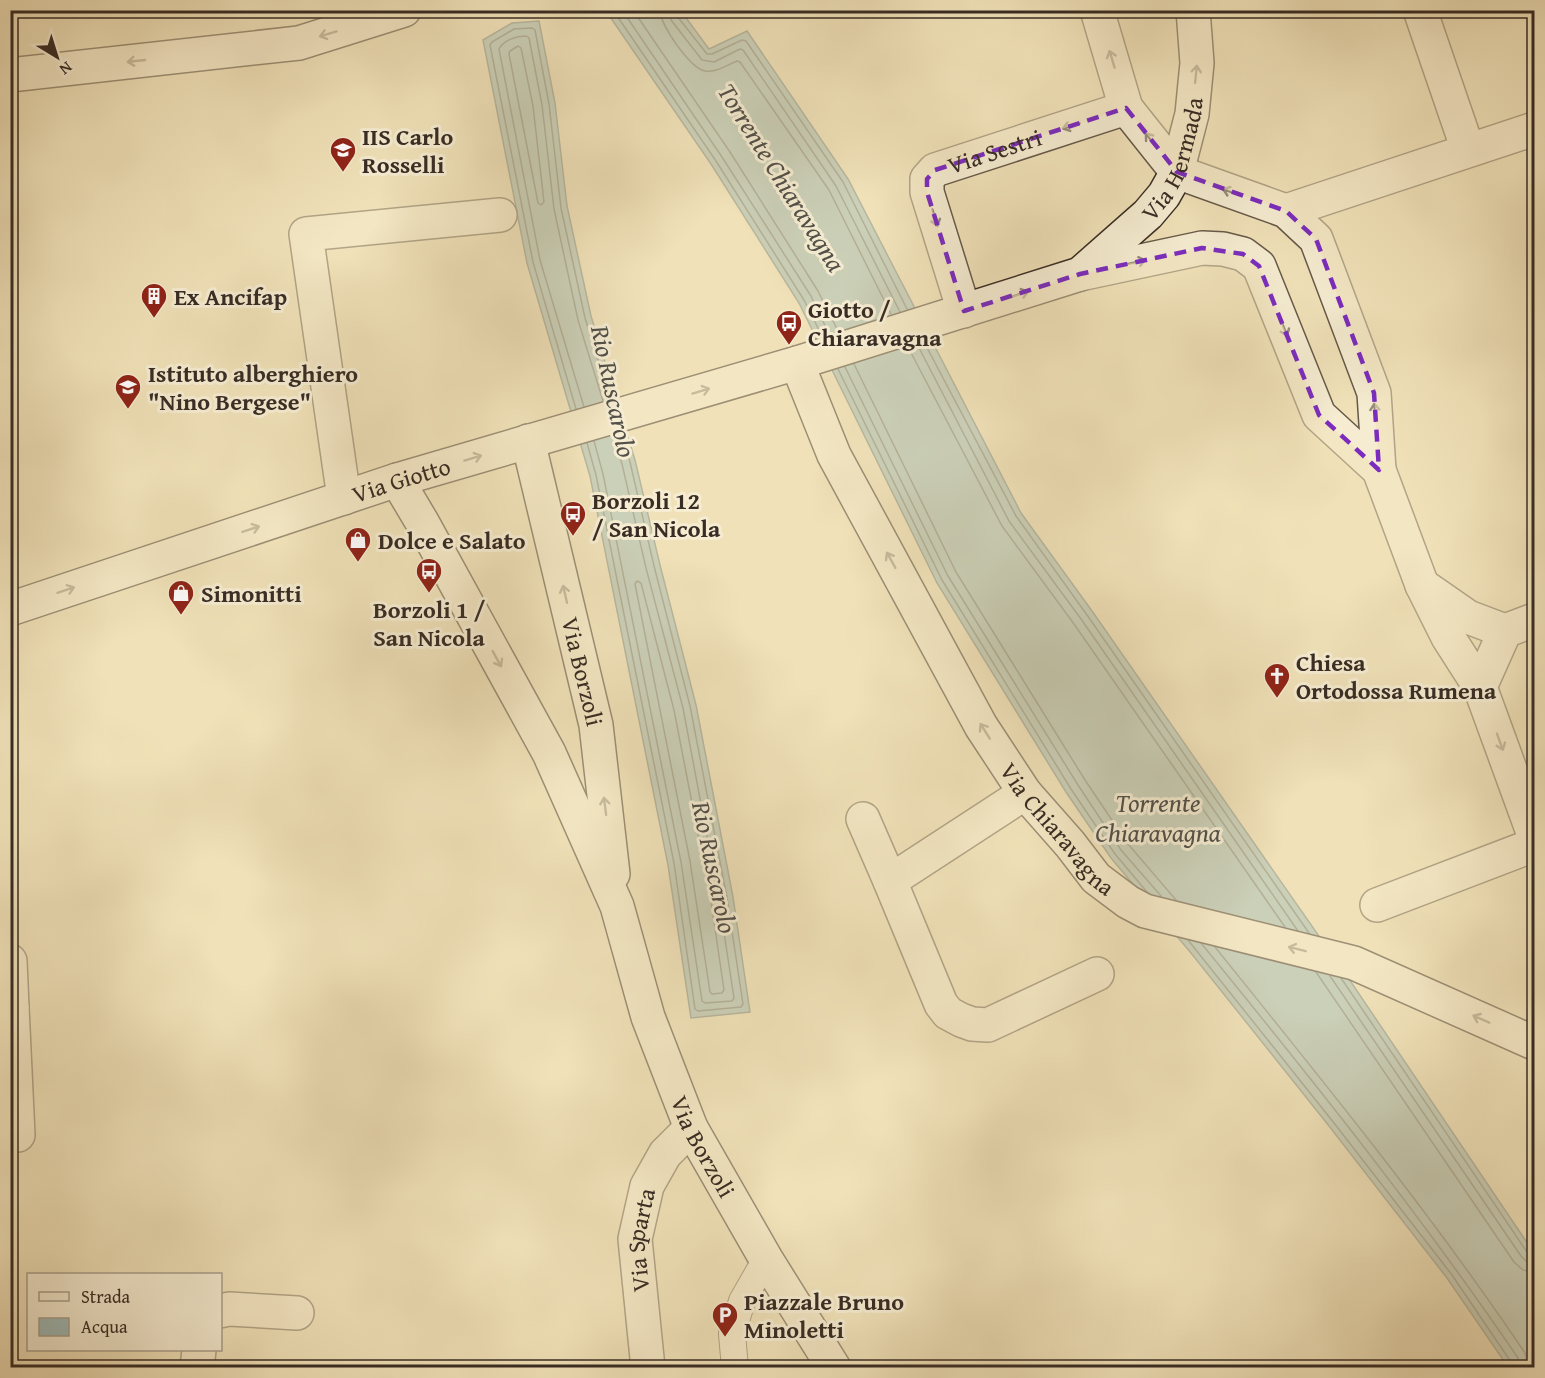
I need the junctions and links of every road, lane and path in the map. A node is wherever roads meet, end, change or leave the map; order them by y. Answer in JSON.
{"nodes":[{"id":1,"x":404,"y":10,"type":"edge"},
{"id":2,"x":1097,"y":10,"type":"edge"},
{"id":3,"x":1193,"y":10,"type":"edge"},
{"id":4,"x":1420,"y":10,"type":"edge"},
{"id":5,"x":10,"y":75,"type":"edge"},
{"id":6,"x":1126,"y":108,"type":"junction"},
{"id":7,"x":1534,"y":129,"type":"edge"},
{"id":8,"x":1468,"y":150,"type":"junction"},
{"id":9,"x":1177,"y":172,"type":"junction"},
{"id":10,"x":1286,"y":211,"type":"junction"},
{"id":11,"x":500,"y":215,"type":"dead end"},
{"id":12,"x":1080,"y":274,"type":"junction"},
{"id":13,"x":949,"y":316,"type":"junction"},
{"id":14,"x":802,"y":361,"type":"junction"},
{"id":15,"x":528,"y":441,"type":"junction"},
{"id":16,"x":1379,"y":470,"type":"junction"},
{"id":17,"x":397,"y":480,"type":"junction"},
{"id":18,"x":344,"y":498,"type":"junction"},
{"id":19,"x":1422,"y":585,"type":"junction"},
{"id":20,"x":10,"y":609,"type":"edge"},
{"id":21,"x":1520,"y":625,"type":"edge"},
{"id":22,"x":1480,"y":687,"type":"junction"},
{"id":23,"x":1025,"y":793,"type":"junction"},
{"id":24,"x":863,"y":819,"type":"dead end"},
{"id":25,"x":1534,"y":836,"type":"edge"},
{"id":26,"x":1534,"y":845,"type":"edge"},
{"id":27,"x":890,"y":881,"type":"junction"},
{"id":28,"x":1377,"y":905,"type":"dead end"},
{"id":29,"x":617,"y":906,"type":"junction"},
{"id":30,"x":10,"y":961,"type":"edge"},
{"id":31,"x":1097,"y":974,"type":"dead end"},
{"id":32,"x":11,"y":1007,"type":"edge"},
{"id":33,"x":1534,"y":1043,"type":"edge"},
{"id":34,"x":691,"y":1128,"type":"junction"},
{"id":35,"x":18,"y":1135,"type":"dead end"},
{"id":36,"x":766,"y":1259,"type":"junction"},
{"id":37,"x":222,"y":1311,"type":"edge"},
{"id":38,"x":297,"y":1312,"type":"dead end"},
{"id":39,"x":199,"y":1351,"type":"edge"},
{"id":40,"x":197,"y":1368,"type":"edge"},
{"id":41,"x":648,"y":1368,"type":"edge"},
{"id":42,"x":735,"y":1368,"type":"edge"},
{"id":43,"x":834,"y":1368,"type":"edge"}],
"edges":[{"from":1,"to":5,"type":"main road","one_way":true},
{"from":6,"to":2,"type":"main road","one_way":true},
{"from":9,"to":3,"type":"main road","name":"Via Hermada","one_way":true},
{"from":4,"to":8,"type":"main road"},
{"from":9,"to":6,"type":"main road","one_way":true},
{"from":6,"to":13,"type":"main road","name":"Via Sestri","one_way":true},
{"from":7,"to":8,"type":"main road"},
{"from":8,"to":10,"type":"main road"},
{"from":10,"to":9,"type":"main road","one_way":true},
{"from":9,"to":12,"type":"main road","name":"Via Hermada"},
{"from":16,"to":10,"type":"main road","one_way":true},
{"from":11,"to":18,"type":"main road"},
{"from":13,"to":12,"type":"main road","one_way":true},
{"from":12,"to":16,"type":"main road","one_way":true},
{"from":13,"to":14,"type":"main road"},
{"from":15,"to":14,"type":"main road","name":"Via Giotto","one_way":true},
{"from":23,"to":14,"type":"main road","name":"Via Chiaravagna","one_way":true},
{"from":17,"to":15,"type":"main road","name":"Via Giotto","one_way":true},
{"from":29,"to":15,"type":"main road","name":"Via Borzoli","one_way":true},
{"from":16,"to":19,"type":"main road"},
{"from":17,"to":18,"type":"main road","name":"Via Giotto"},
{"from":17,"to":29,"type":"main road","name":"Via Borzoli","one_way":true},
{"from":20,"to":18,"type":"main road","name":"Via Giotto","one_way":true},
{"from":19,"to":21,"type":"main road"},
{"from":19,"to":22,"type":"main road"},
{"from":21,"to":22,"type":"main road"},
{"from":22,"to":25,"type":"main road","one_way":true},
{"from":23,"to":27,"type":"main road"},
{"from":33,"to":23,"type":"main road","name":"Via Chiaravagna","one_way":true},
{"from":24,"to":27,"type":"main road"},
{"from":26,"to":28,"type":"main road"},
{"from":27,"to":31,"type":"main road"},
{"from":29,"to":34,"type":"main road","name":"Via Borzoli"},
{"from":30,"to":32,"type":"main road"},
{"from":32,"to":35,"type":"main road"},
{"from":34,"to":36,"type":"main road","name":"Via Borzoli"},
{"from":34,"to":41,"type":"main road","name":"Via Sparta"},
{"from":36,"to":42,"type":"lane"},
{"from":36,"to":43,"type":"main road","name":"Via Borzoli"},
{"from":37,"to":38,"type":"main road"},
{"from":39,"to":40,"type":"main road"}]}
